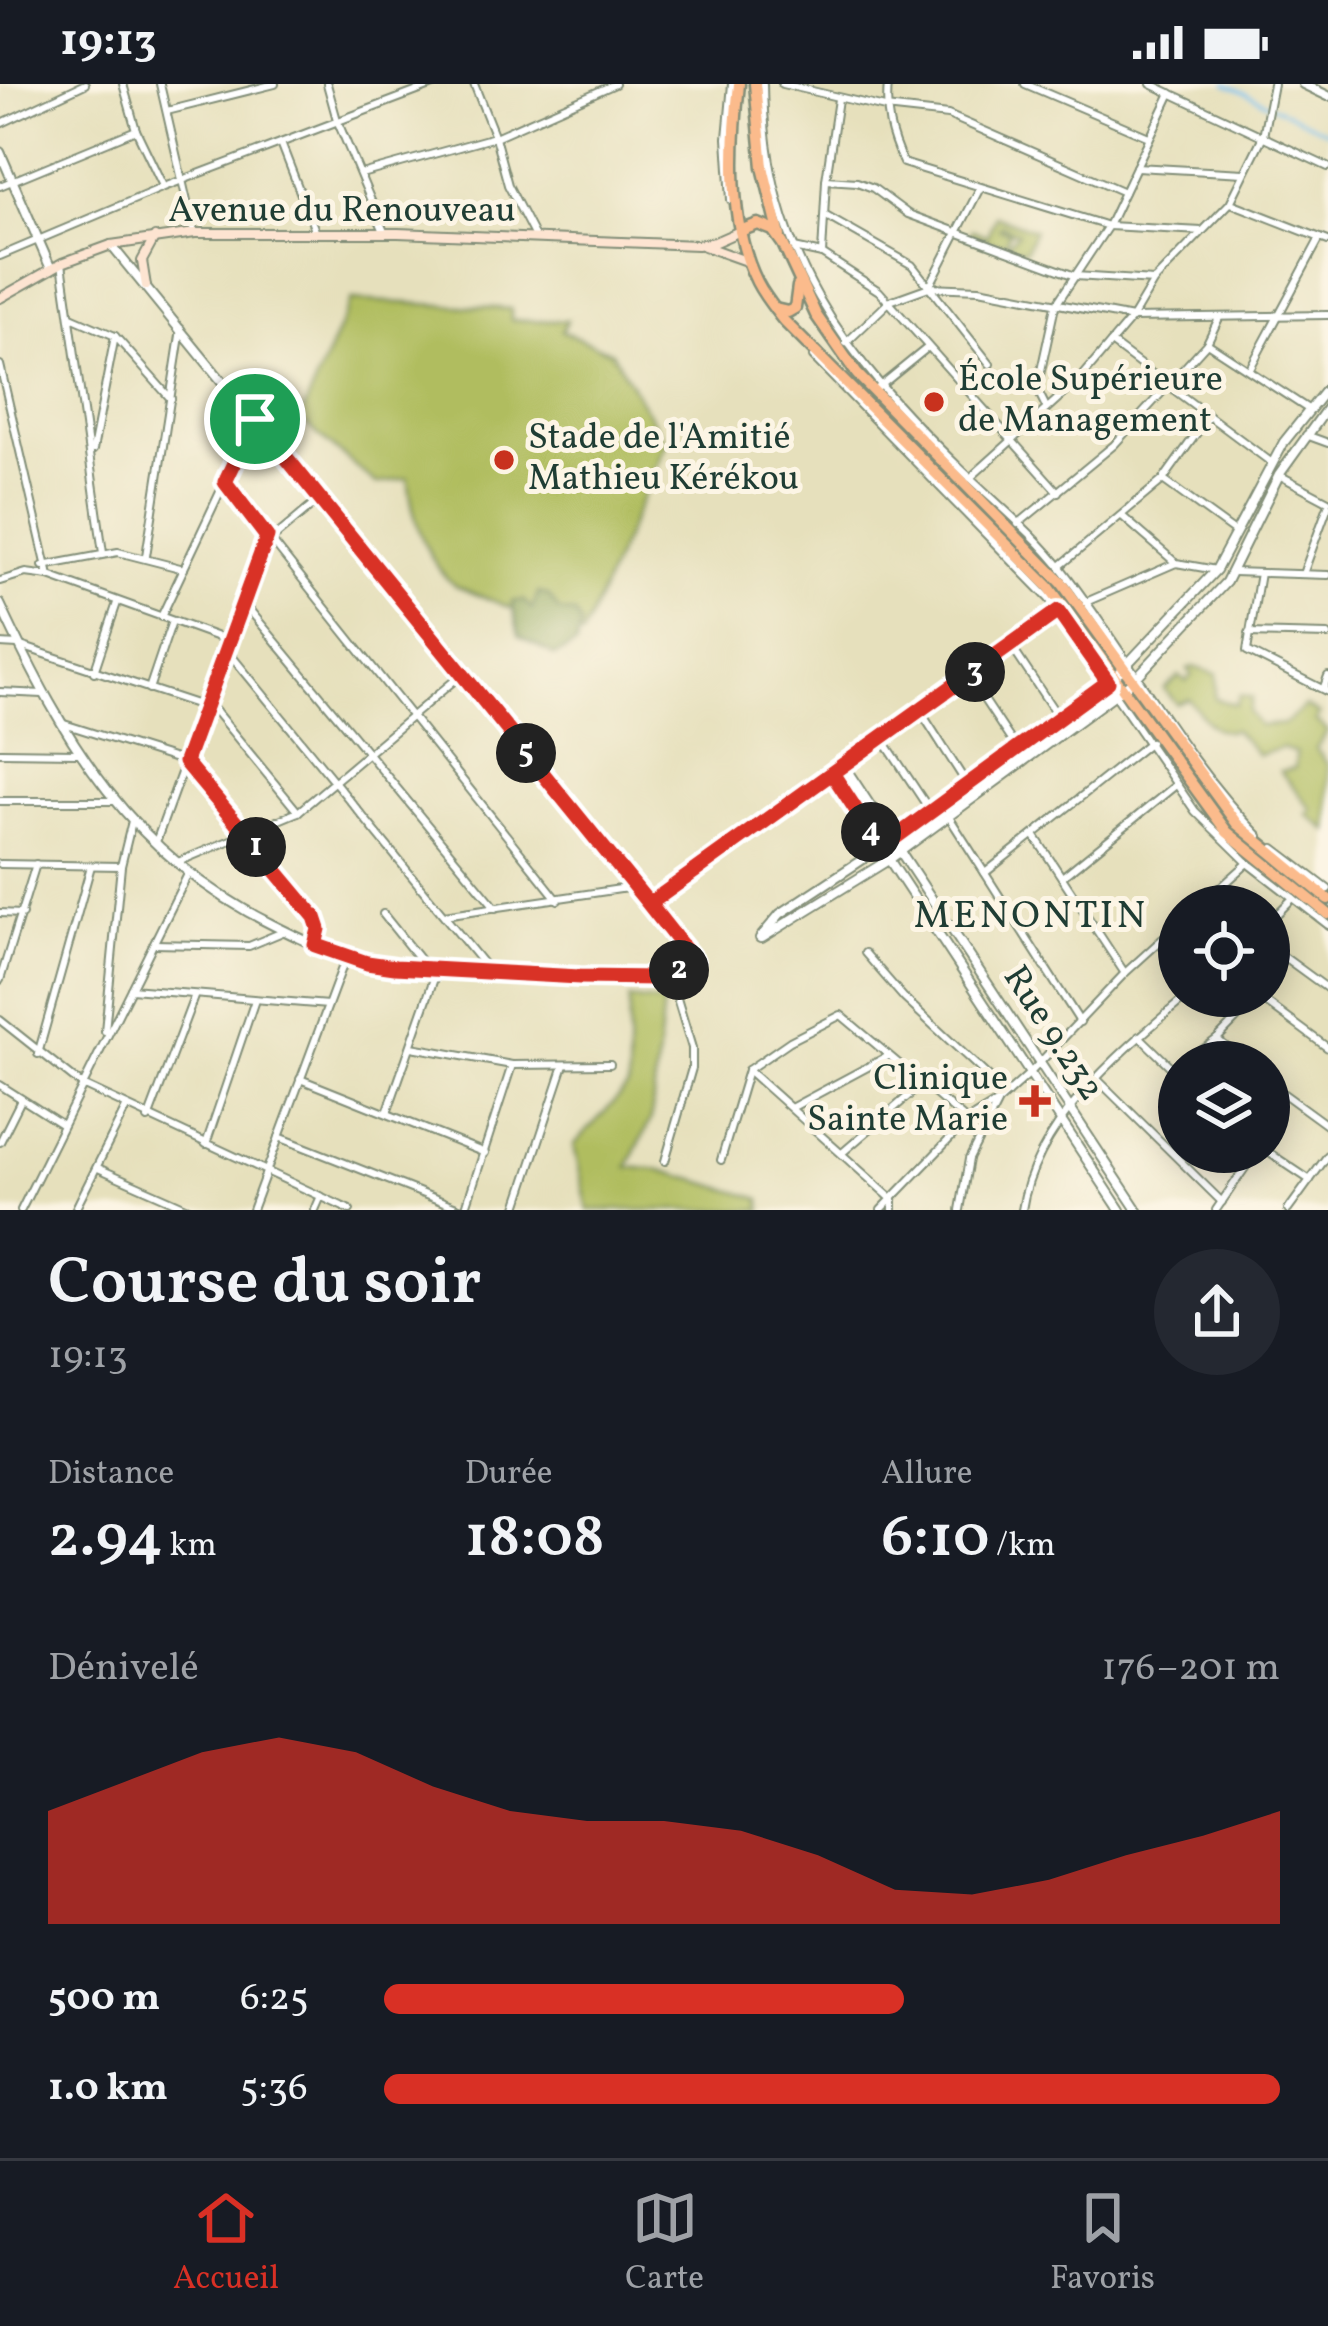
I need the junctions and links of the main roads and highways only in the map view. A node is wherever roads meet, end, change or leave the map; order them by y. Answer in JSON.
{"nodes":[{"id":1,"x":736,"y":84,"type":"edge"},
{"id":2,"x":759,"y":84,"type":"edge"},
{"id":3,"x":739,"y":225,"type":"junction"},
{"id":4,"x":155,"y":237,"type":"junction"},
{"id":5,"x":697,"y":245,"type":"junction"},
{"id":6,"x":789,"y":246,"type":"junction"},
{"id":7,"x":748,"y":262,"type":"junction"},
{"id":8,"x":797,"y":280,"type":"junction"},
{"id":9,"x":146,"y":286,"type":"road end"},
{"id":10,"x":0,"y":298,"type":"edge"},
{"id":11,"x":775,"y":309,"type":"junction"},
{"id":12,"x":1119,"y":672,"type":"junction"},
{"id":13,"x":1128,"y":685,"type":"junction"},
{"id":14,"x":1328,"y":899,"type":"edge"},
{"id":15,"x":1328,"y":914,"type":"edge"}],
"edges":[{"from":1,"to":3,"type":"highway"},
{"from":2,"to":6,"type":"highway"},
{"from":3,"to":5,"type":"main road","name":"Avenue du Renouveau"},
{"from":3,"to":6,"type":"highway"},
{"from":3,"to":7,"type":"highway"},
{"from":4,"to":5,"type":"main road","name":"Avenue du Renouveau"},
{"from":4,"to":9,"type":"main road"},
{"from":4,"to":10,"type":"main road","name":"Avenue du Renouveau"},
{"from":5,"to":7,"type":"main road","name":"Avenue du Renouveau"},
{"from":6,"to":8,"type":"highway"},
{"from":7,"to":11,"type":"highway"},
{"from":8,"to":11,"type":"highway"},
{"from":8,"to":12,"type":"highway"},
{"from":11,"to":12,"type":"highway"},
{"from":12,"to":13,"type":"highway"},
{"from":13,"to":14,"type":"highway"},
{"from":13,"to":15,"type":"highway"}]}
